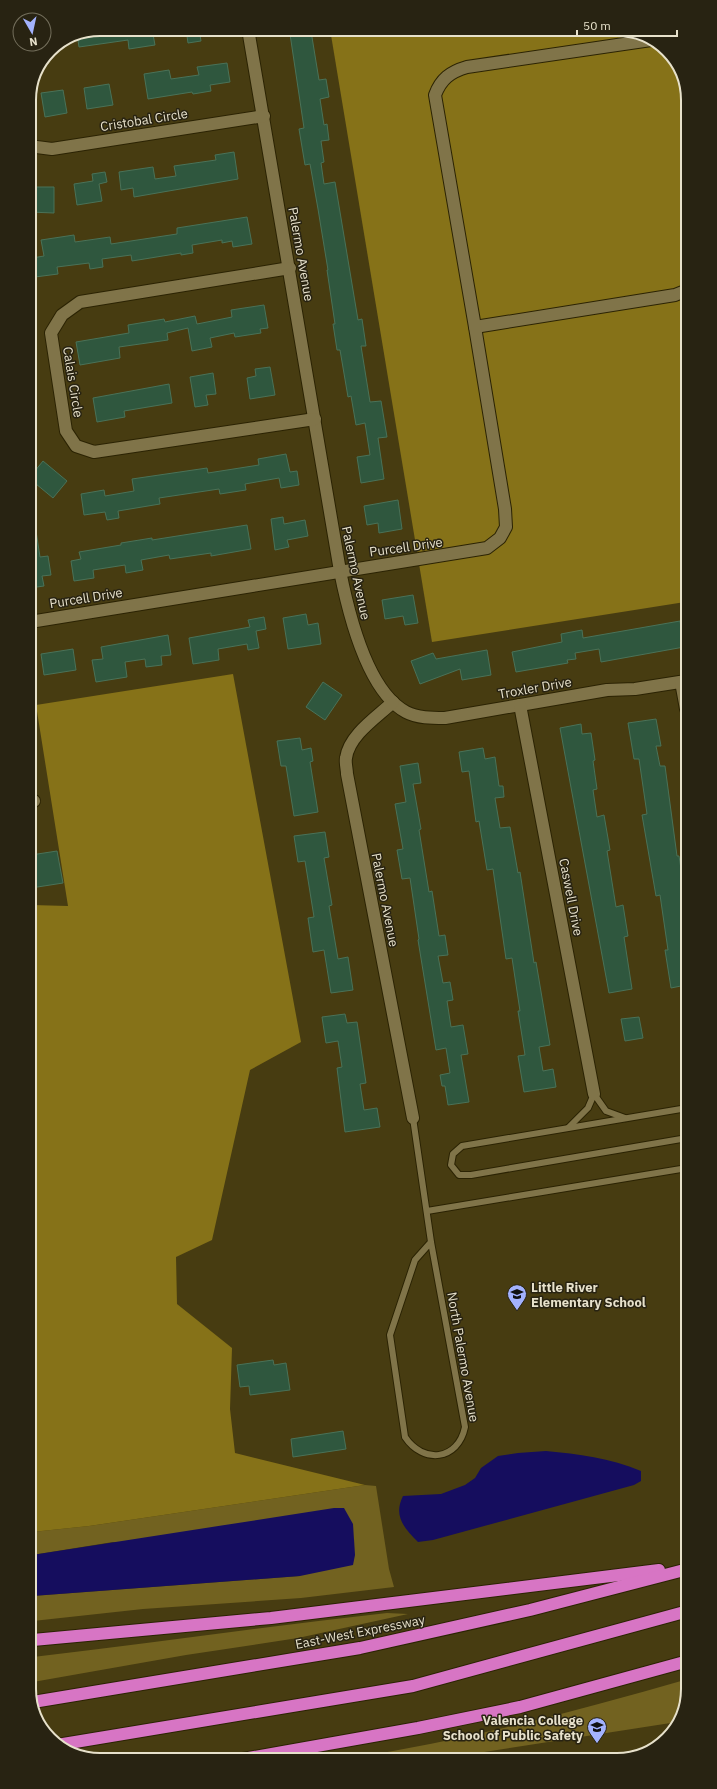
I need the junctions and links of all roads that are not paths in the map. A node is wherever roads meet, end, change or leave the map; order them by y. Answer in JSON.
{"nodes":[{"id":1,"x":249,"y":36,"type":"edge"},
{"id":2,"x":642,"y":41,"type":"edge"},
{"id":3,"x":264,"y":116,"type":"junction"},
{"id":4,"x":36,"y":147,"type":"edge"},
{"id":5,"x":290,"y":268,"type":"junction"},
{"id":6,"x":681,"y":293,"type":"edge"},
{"id":7,"x":476,"y":327,"type":"junction"},
{"id":8,"x":315,"y":419,"type":"junction"},
{"id":9,"x":340,"y":571,"type":"junction"},
{"id":10,"x":36,"y":621,"type":"edge"},
{"id":11,"x":681,"y":682,"type":"edge"},
{"id":12,"x":393,"y":702,"type":"junction"},
{"id":13,"x":520,"y":704,"type":"junction"},
{"id":14,"x":594,"y":1094,"type":"junction"},
{"id":15,"x":681,"y":1109,"type":"edge"},
{"id":16,"x":413,"y":1118,"type":"joint"},
{"id":17,"x":626,"y":1118,"type":"junction"},
{"id":18,"x":569,"y":1128,"type":"junction"},
{"id":19,"x":681,"y":1139,"type":"edge"},
{"id":20,"x":681,"y":1169,"type":"edge"},
{"id":21,"x":427,"y":1211,"type":"junction"},
{"id":22,"x":431,"y":1242,"type":"junction"},
{"id":23,"x":681,"y":1568,"type":"edge"},
{"id":24,"x":681,"y":1569,"type":"edge"},
{"id":25,"x":681,"y":1613,"type":"edge"},
{"id":26,"x":36,"y":1640,"type":"edge"},
{"id":27,"x":681,"y":1663,"type":"edge"},
{"id":28,"x":37,"y":1701,"type":"edge"},
{"id":29,"x":142,"y":1731,"type":"junction"},
{"id":30,"x":67,"y":1743,"type":"edge"},
{"id":31,"x":73,"y":1746,"type":"edge"},
{"id":32,"x":277,"y":1753,"type":"edge"}],
"edges":[{"from":1,"to":3,"type":"street","name":"Palermo Avenue"},
{"from":2,"to":7,"type":"street","name":"Purcell Drive"},
{"from":3,"to":4,"type":"street","name":"Cristobal Circle"},
{"from":3,"to":5,"type":"street","name":"Palermo Avenue"},
{"from":5,"to":8,"type":"street","name":"Palermo Avenue"},
{"from":5,"to":8,"type":"street","name":"Calais Circle"},
{"from":6,"to":7,"type":"street"},
{"from":7,"to":9,"type":"street","name":"Purcell Drive"},
{"from":8,"to":9,"type":"street","name":"Palermo Avenue"},
{"from":9,"to":10,"type":"street","name":"Purcell Drive"},
{"from":9,"to":12,"type":"street","name":"Palermo Avenue"},
{"from":11,"to":13,"type":"street","name":"Troxler Drive"},
{"from":12,"to":13,"type":"street","name":"Troxler Drive"},
{"from":12,"to":16,"type":"street","name":"Palermo Avenue"},
{"from":13,"to":14,"type":"street","name":"Caswell Drive"},
{"from":14,"to":17,"type":"lane"},
{"from":14,"to":18,"type":"lane"},
{"from":15,"to":17,"type":"lane"},
{"from":16,"to":21,"type":"lane","name":"North Palermo Avenue"},
{"from":17,"to":18,"type":"lane"},
{"from":18,"to":19,"type":"lane"},
{"from":20,"to":21,"type":"lane"},
{"from":21,"to":22,"type":"lane","name":"North Palermo Avenue"},
{"from":22,"to":22,"type":"lane","name":"North Palermo Avenue"},
{"from":23,"to":26,"type":"highway"},
{"from":24,"to":28,"type":"highway","name":"East-West Expressway"},
{"from":25,"to":29,"type":"highway"},
{"from":27,"to":32,"type":"highway"},
{"from":29,"to":30,"type":"highway"},
{"from":29,"to":31,"type":"highway"}]}
